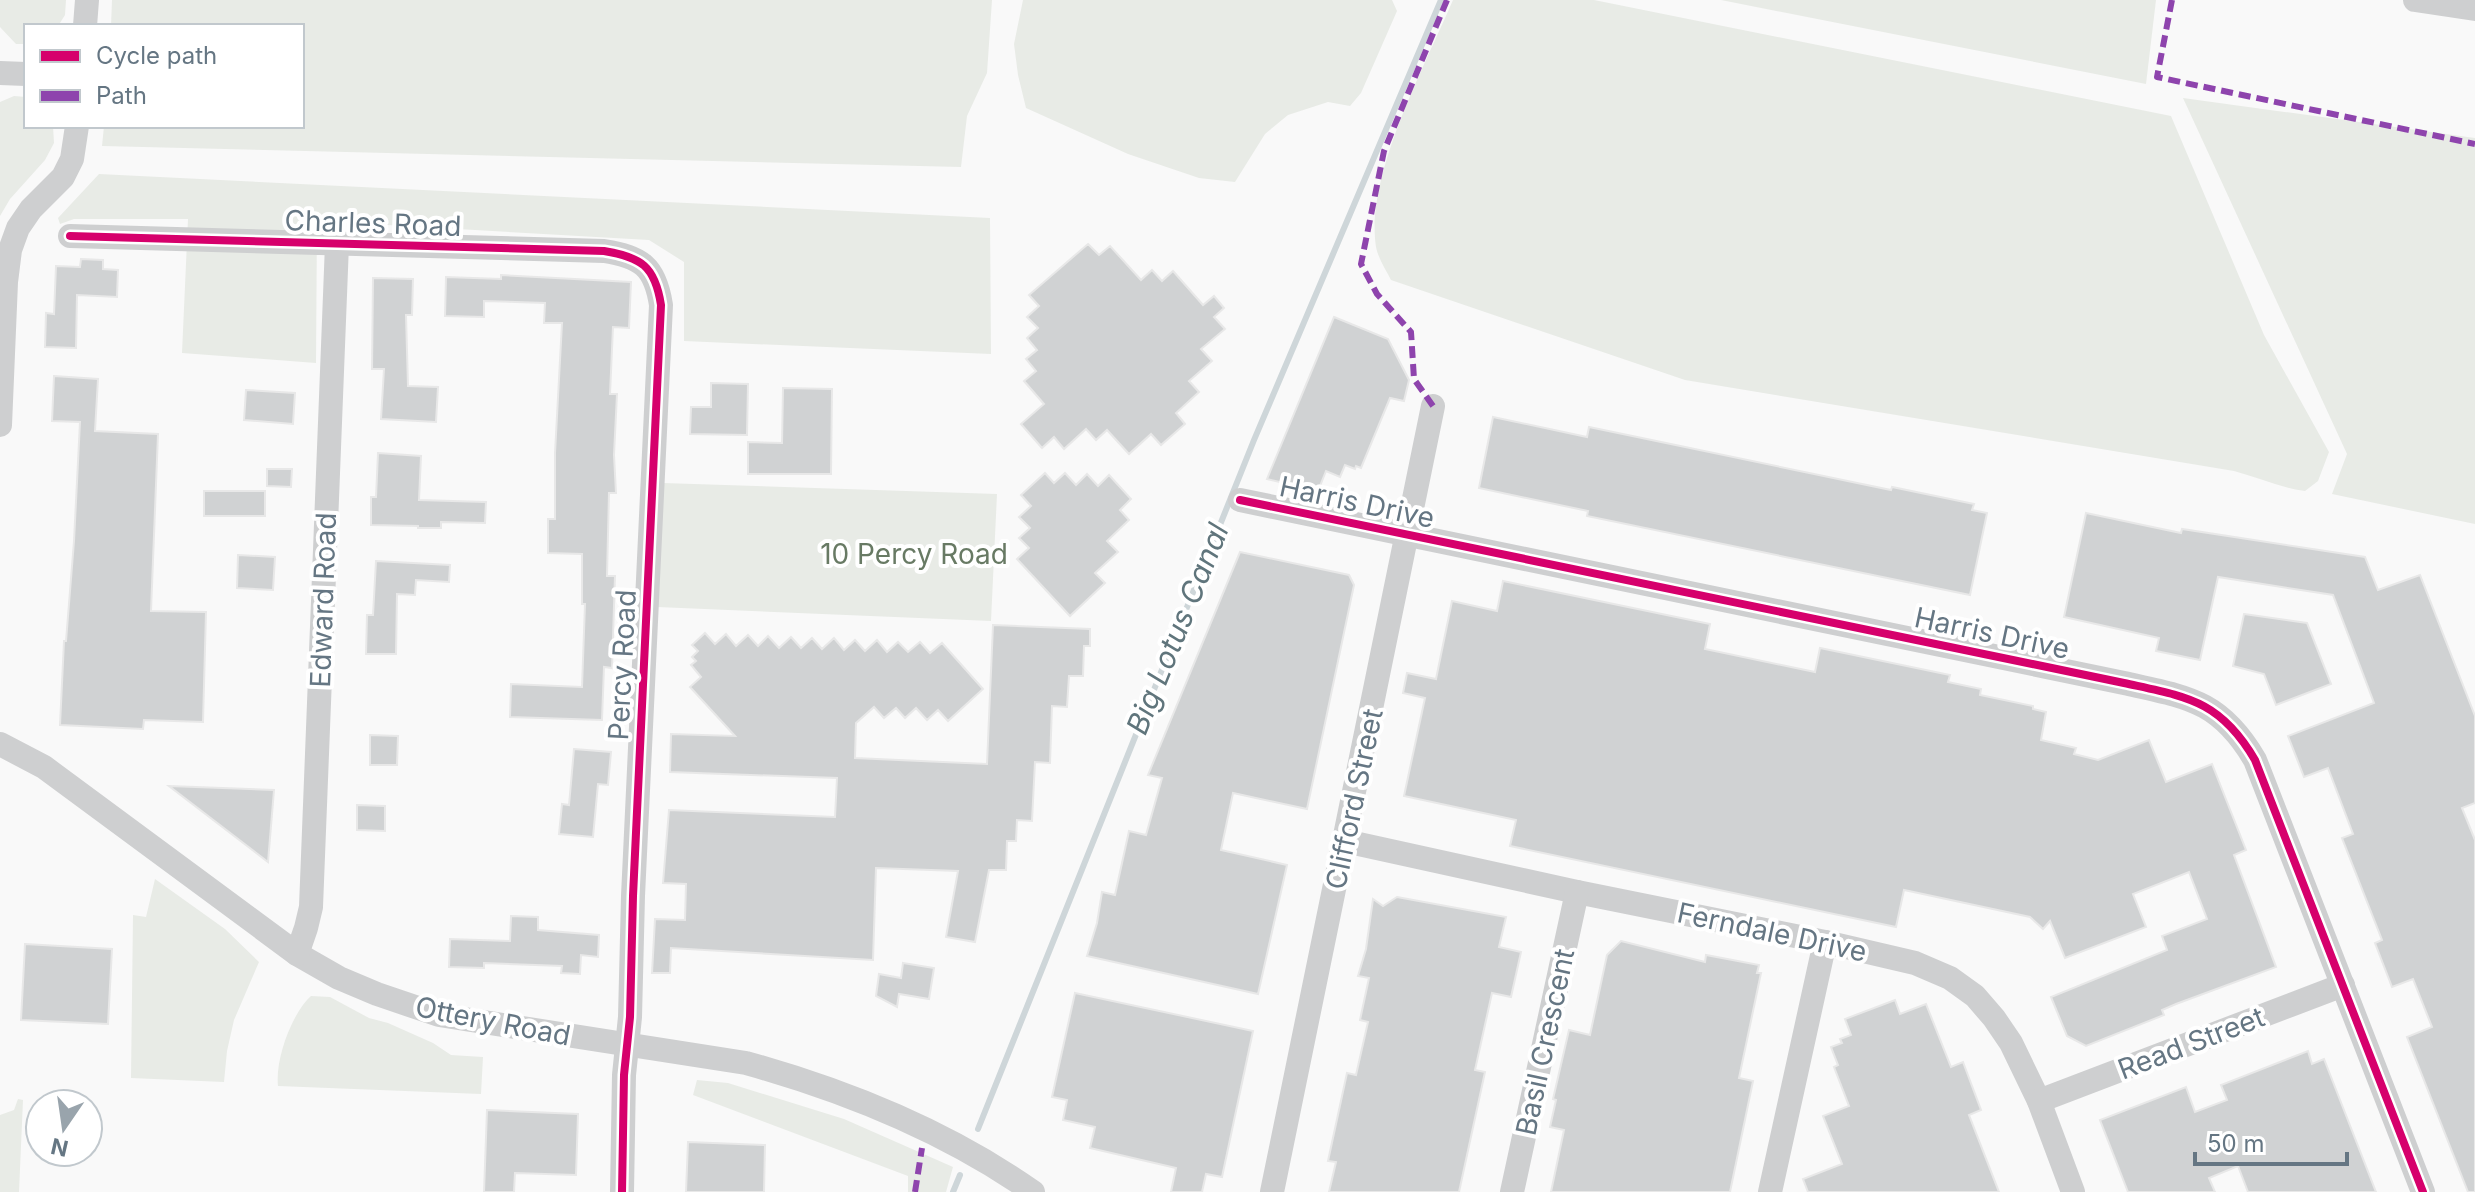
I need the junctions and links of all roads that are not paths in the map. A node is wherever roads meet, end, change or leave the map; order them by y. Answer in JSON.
{"nodes":[{"id":1,"x":87,"y":0,"type":"edge"},
{"id":2,"x":2415,"y":0,"type":"edge"},
{"id":3,"x":2475,"y":9,"type":"edge"},
{"id":4,"x":85,"y":24,"type":"edge"},
{"id":5,"x":0,"y":73,"type":"edge"},
{"id":6,"x":24,"y":74,"type":"edge"},
{"id":7,"x":77,"y":128,"type":"edge"},
{"id":8,"x":70,"y":236,"type":"dead end"},
{"id":9,"x":337,"y":244,"type":"junction"},
{"id":10,"x":658,"y":287,"type":"joint"},
{"id":11,"x":1433,"y":406,"type":"dead end"},
{"id":12,"x":0,"y":425,"type":"edge"},
{"id":13,"x":1240,"y":500,"type":"dead end"},
{"id":14,"x":1408,"y":536,"type":"junction"},
{"id":15,"x":0,"y":744,"type":"edge"},
{"id":16,"x":1345,"y":841,"type":"junction"},
{"id":17,"x":1577,"y":892,"type":"junction"},
{"id":18,"x":1825,"y":942,"type":"junction"},
{"id":19,"x":297,"y":954,"type":"junction"},
{"id":20,"x":2343,"y":985,"type":"junction"},
{"id":21,"x":627,"y":1046,"type":"junction"},
{"id":22,"x":2039,"y":1101,"type":"junction"},
{"id":23,"x":622,"y":1192,"type":"edge"},
{"id":24,"x":1033,"y":1192,"type":"edge"},
{"id":25,"x":1272,"y":1192,"type":"edge"},
{"id":26,"x":1512,"y":1192,"type":"edge"},
{"id":27,"x":1770,"y":1192,"type":"edge"},
{"id":28,"x":2073,"y":1192,"type":"edge"},
{"id":29,"x":2423,"y":1192,"type":"edge"}],
"edges":[{"from":1,"to":4,"type":"street"},
{"from":2,"to":3,"type":"street"},
{"from":5,"to":6,"type":"street"},
{"from":7,"to":12,"type":"street"},
{"from":8,"to":9,"type":"street","name":"Charles Road"},
{"from":9,"to":10,"type":"street","name":"Charles Road"},
{"from":9,"to":19,"type":"street","name":"Edward Road"},
{"from":10,"to":21,"type":"street","name":"Percy Road"},
{"from":11,"to":14,"type":"street","name":"Clifford Street"},
{"from":13,"to":14,"type":"street","name":"Harris Drive"},
{"from":14,"to":16,"type":"street","name":"Clifford Street"},
{"from":14,"to":20,"type":"street","name":"Harris Drive"},
{"from":15,"to":19,"type":"street","name":"Ottery Road"},
{"from":16,"to":17,"type":"street","name":"Ferndale Drive"},
{"from":16,"to":25,"type":"street","name":"Clifford Street"},
{"from":17,"to":18,"type":"street","name":"Ferndale Drive"},
{"from":17,"to":26,"type":"street","name":"Basil Crescent"},
{"from":18,"to":22,"type":"street","name":"Ferndale Drive"},
{"from":18,"to":27,"type":"street"},
{"from":19,"to":21,"type":"street","name":"Ottery Road"},
{"from":20,"to":22,"type":"street","name":"Read Street"},
{"from":20,"to":29,"type":"street","name":"Harris Drive"},
{"from":21,"to":23,"type":"street","name":"Percy Road"},
{"from":21,"to":24,"type":"street","name":"Ottery Road"},
{"from":22,"to":28,"type":"street","name":"Ferndale Drive"}]}
